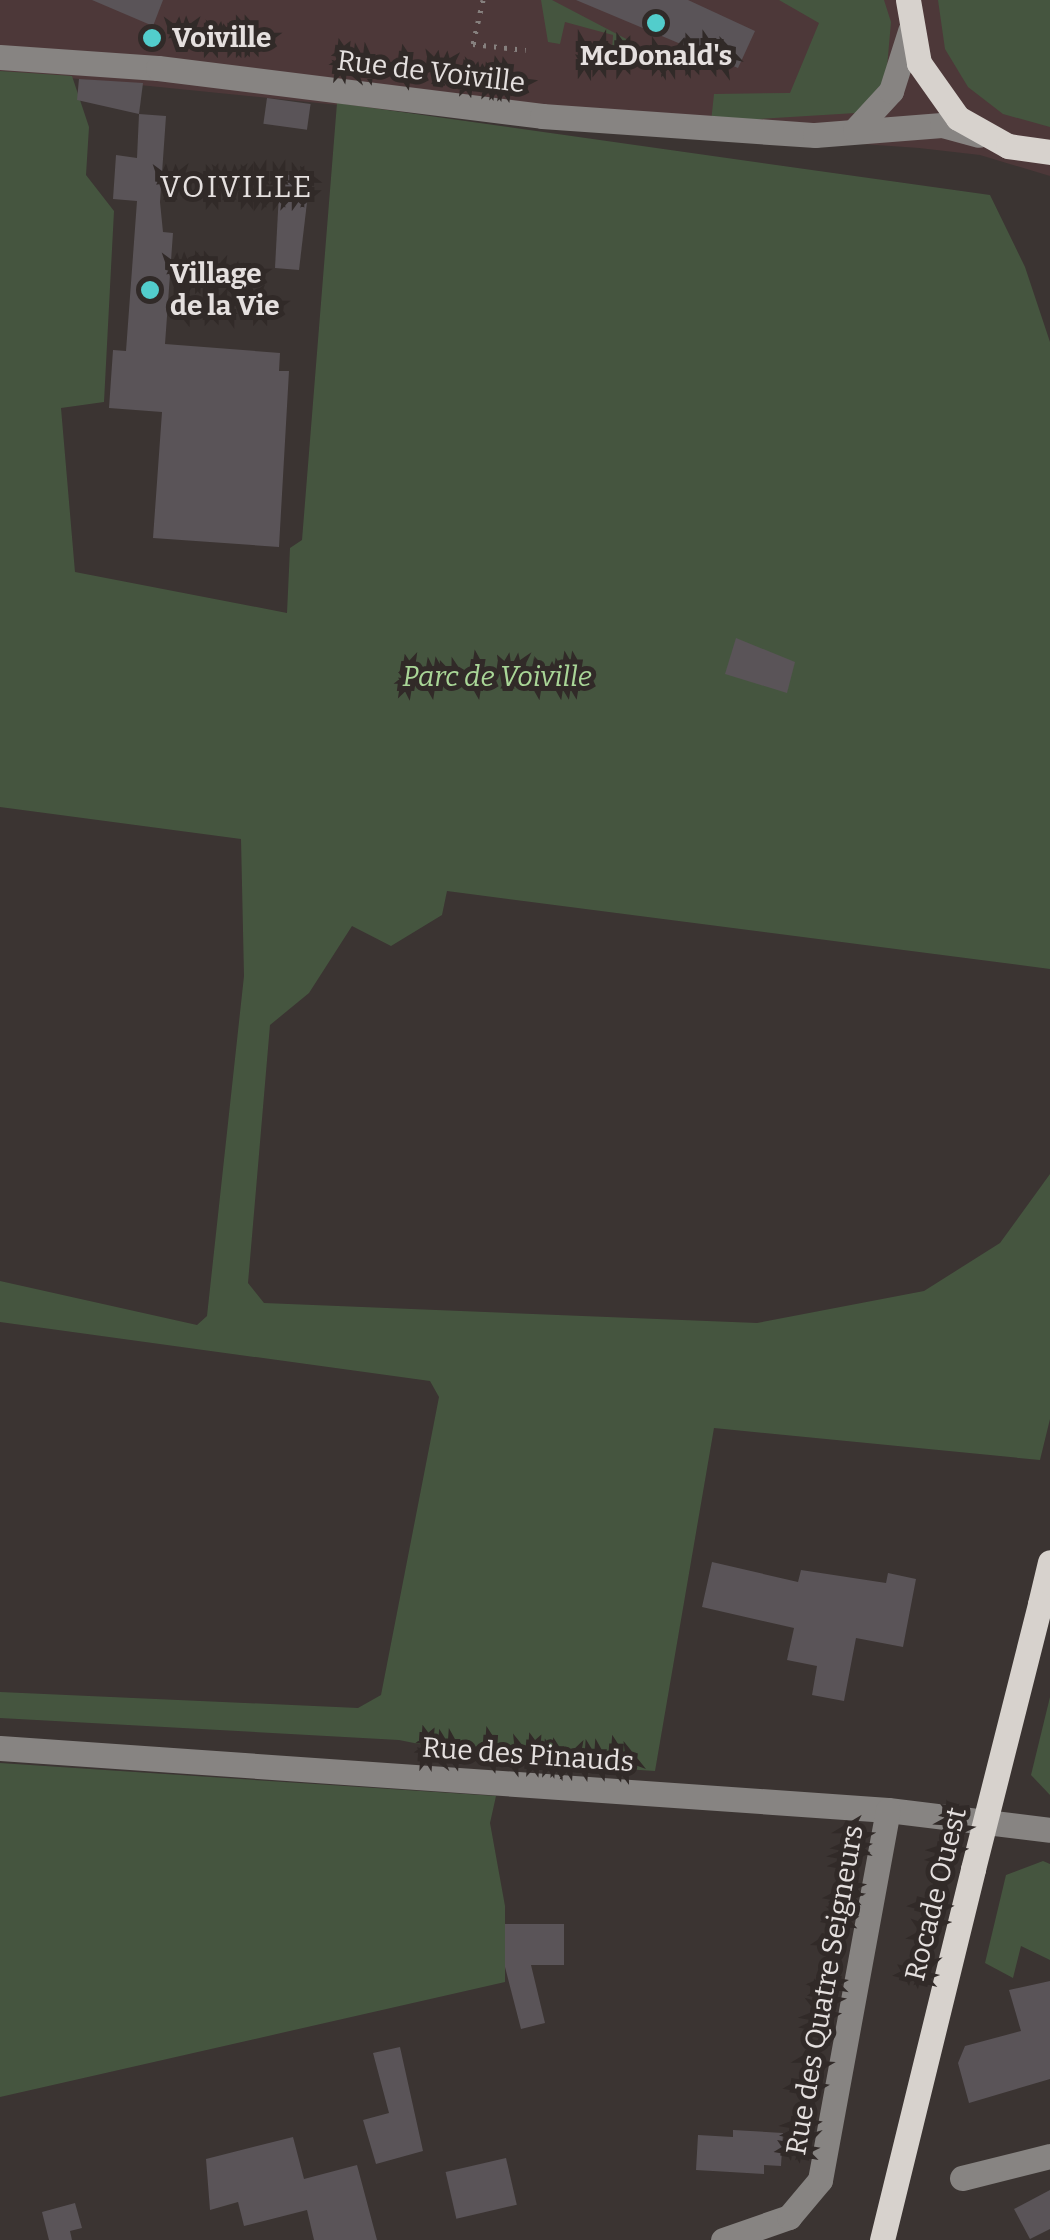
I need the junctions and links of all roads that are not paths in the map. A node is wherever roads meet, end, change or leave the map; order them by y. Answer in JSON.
{"nodes":[{"id":1,"x":908,"y":0,"type":"edge"},
{"id":2,"x":910,"y":31,"type":"junction"},
{"id":3,"x":0,"y":57,"type":"edge"},
{"id":4,"x":855,"y":130,"type":"junction"},
{"id":5,"x":986,"y":136,"type":"junction"},
{"id":6,"x":1040,"y":152,"type":"edge"},
{"id":7,"x":1050,"y":173,"type":"edge"},
{"id":8,"x":1050,"y":1562,"type":"edge"},
{"id":9,"x":1045,"y":1599,"type":"edge"},
{"id":10,"x":0,"y":1748,"type":"edge"},
{"id":11,"x":888,"y":1810,"type":"junction"},
{"id":12,"x":1050,"y":1830,"type":"edge"},
{"id":13,"x":1050,"y":2156,"type":"edge"},
{"id":14,"x":962,"y":2178,"type":"dead end"},
{"id":15,"x":722,"y":2240,"type":"edge"},
{"id":16,"x":882,"y":2240,"type":"edge"}],
"edges":[{"from":1,"to":2,"type":"main road"},
{"from":2,"to":4,"type":"street"},
{"from":2,"to":5,"type":"main road"},
{"from":3,"to":4,"type":"street","name":"Rue de Voiville"},
{"from":4,"to":5,"type":"street","name":"Rue de Voiville"},
{"from":5,"to":6,"type":"main road"},
{"from":6,"to":7,"type":"main road"},
{"from":8,"to":9,"type":"main road","name":"Rocade Ouest"},
{"from":9,"to":16,"type":"main road","name":"Rocade Ouest","bridge":true},
{"from":10,"to":11,"type":"street","name":"Rue des Pinauds"},
{"from":11,"to":12,"type":"street","name":"Rue des Pinauds"},
{"from":11,"to":15,"type":"street","name":"Rue des Quatre Seigneurs"},
{"from":13,"to":14,"type":"street"}]}
